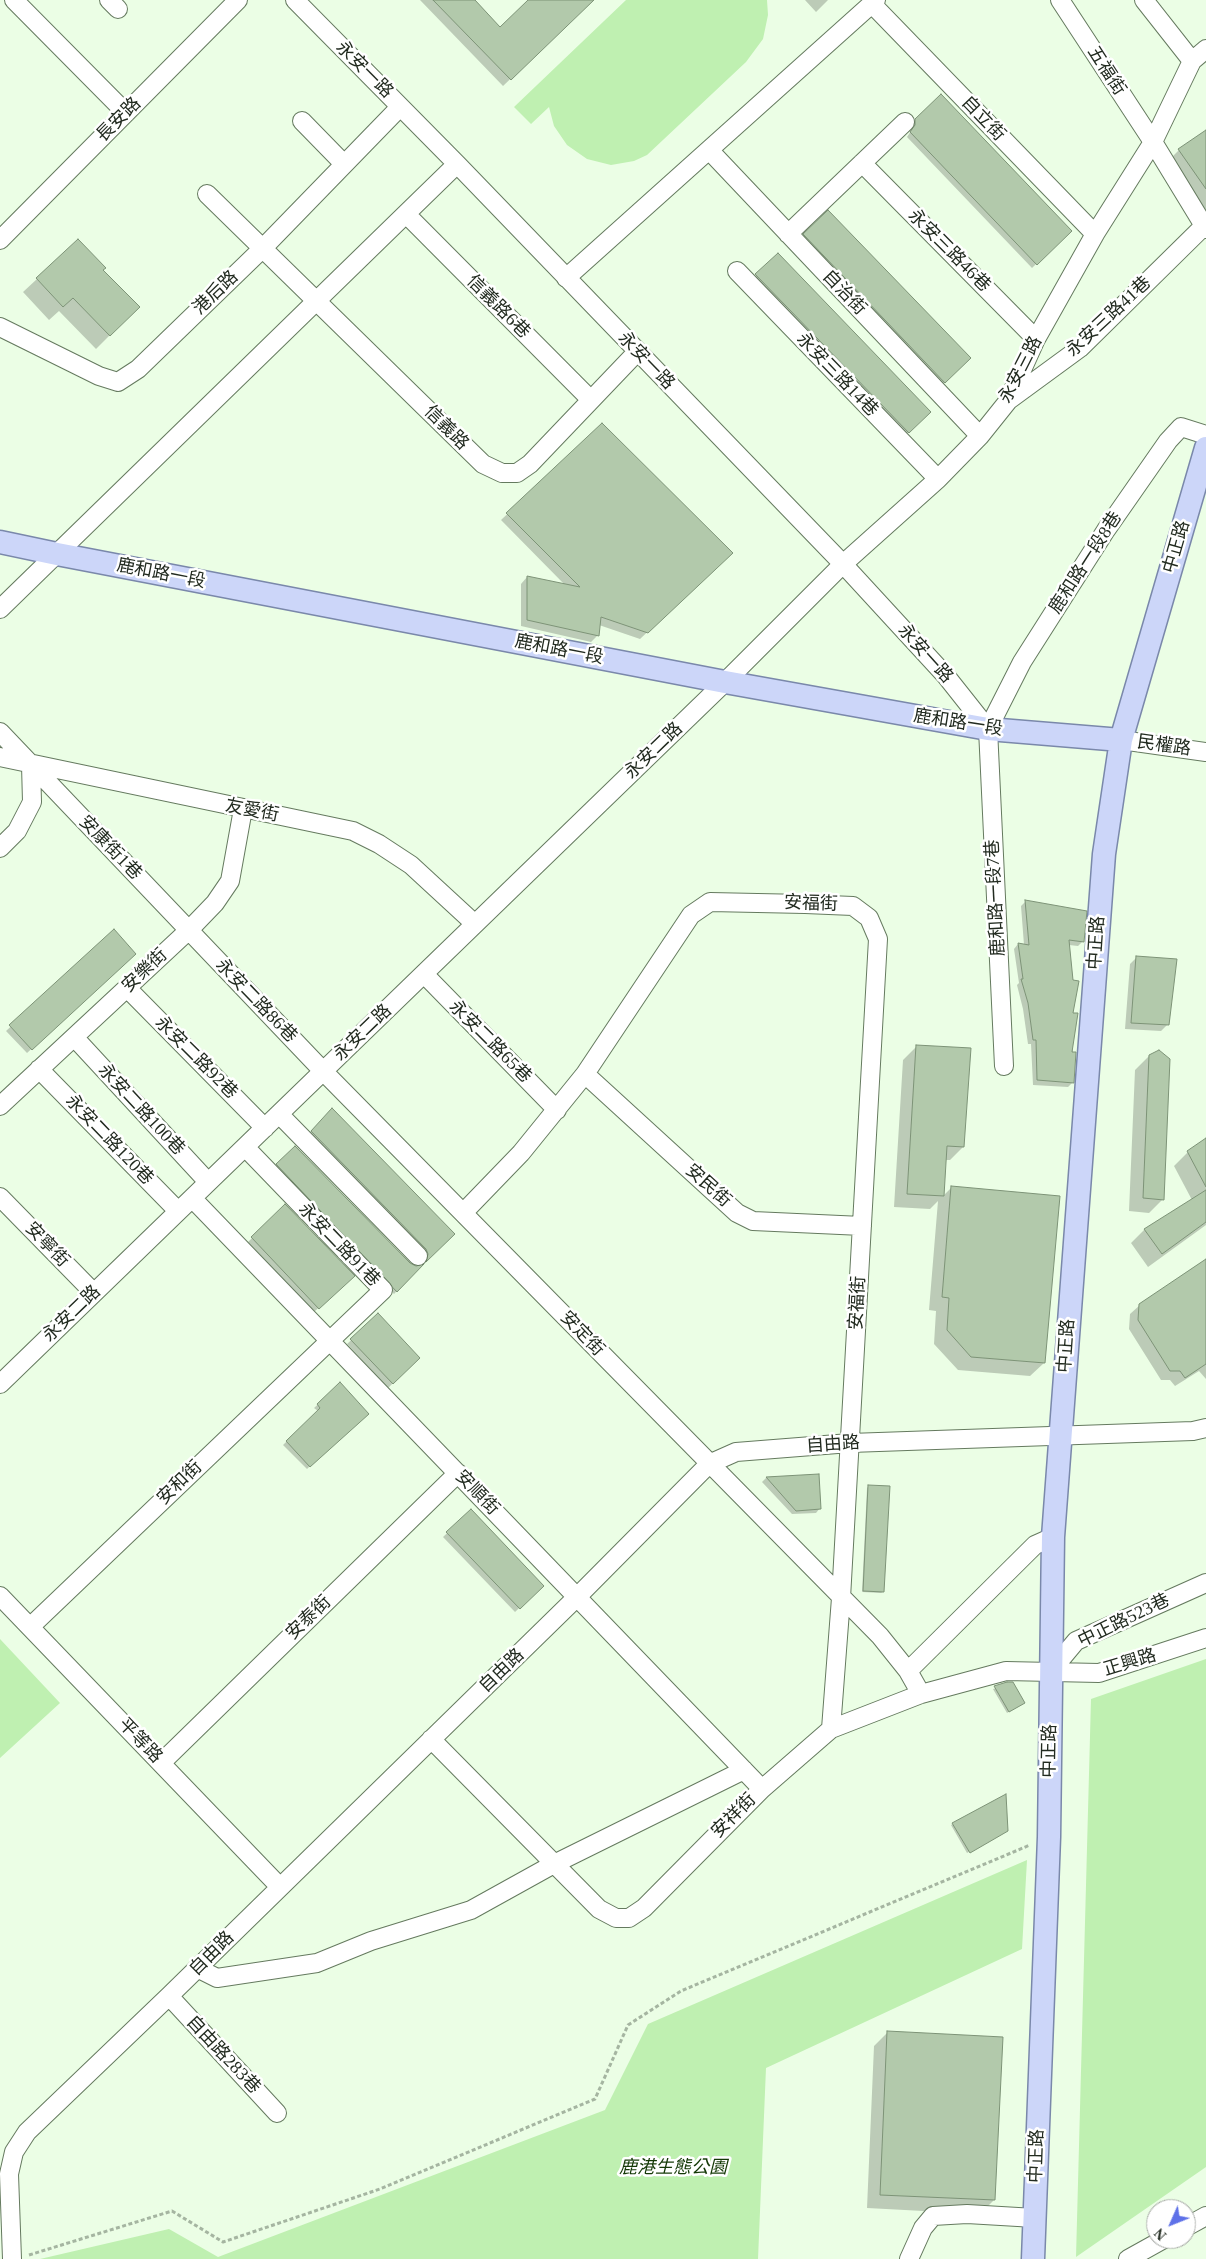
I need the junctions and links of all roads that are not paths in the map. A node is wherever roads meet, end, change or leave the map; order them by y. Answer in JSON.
{"nodes":[{"id":1,"x":14,"y":0,"type":"edge"},
{"id":2,"x":238,"y":0,"type":"edge"},
{"id":3,"x":295,"y":0,"type":"edge"},
{"id":4,"x":1060,"y":0,"type":"edge"},
{"id":5,"x":1144,"y":0,"type":"edge"},
{"id":6,"x":874,"y":2,"type":"edge"},
{"id":7,"x":1206,"y":49,"type":"edge"},
{"id":8,"x":1192,"y":61,"type":"junction"},
{"id":9,"x":400,"y":107,"type":"junction"},
{"id":10,"x":126,"y":113,"type":"junction"},
{"id":11,"x":302,"y":121,"type":"dead end"},
{"id":12,"x":905,"y":122,"type":"dead end"},
{"id":13,"x":1153,"y":142,"type":"junction"},
{"id":14,"x":708,"y":150,"type":"junction"},
{"id":15,"x":862,"y":162,"type":"junction"},
{"id":16,"x":344,"y":164,"type":"junction"},
{"id":17,"x":457,"y":164,"type":"junction"},
{"id":18,"x":206,"y":194,"type":"dead end"},
{"id":19,"x":406,"y":214,"type":"junction"},
{"id":20,"x":1205,"y":227,"type":"edge"},
{"id":21,"x":788,"y":234,"type":"junction"},
{"id":22,"x":1095,"y":234,"type":"junction"},
{"id":23,"x":0,"y":240,"type":"edge"},
{"id":24,"x":263,"y":248,"type":"junction"},
{"id":25,"x":737,"y":271,"type":"dead end"},
{"id":26,"x":566,"y":278,"type":"junction"},
{"id":27,"x":317,"y":301,"type":"junction"},
{"id":28,"x":0,"y":327,"type":"edge"},
{"id":29,"x":1036,"y":339,"type":"junction"},
{"id":30,"x":637,"y":352,"type":"junction"},
{"id":31,"x":591,"y":400,"type":"junction"},
{"id":32,"x":1008,"y":400,"type":"junction"},
{"id":33,"x":1206,"y":435,"type":"edge"},
{"id":34,"x":980,"y":436,"type":"junction"},
{"id":35,"x":1206,"y":448,"type":"edge"},
{"id":36,"x":938,"y":479,"type":"junction"},
{"id":37,"x":0,"y":542,"type":"edge"},
{"id":38,"x":57,"y":554,"type":"junction"},
{"id":39,"x":843,"y":564,"type":"junction"},
{"id":40,"x":0,"y":609,"type":"edge"},
{"id":41,"x":725,"y":682,"type":"junction"},
{"id":42,"x":988,"y":729,"type":"junction"},
{"id":43,"x":0,"y":732,"type":"edge"},
{"id":44,"x":1121,"y":740,"type":"junction"},
{"id":45,"x":1206,"y":752,"type":"edge"},
{"id":46,"x":0,"y":757,"type":"edge"},
{"id":47,"x":31,"y":765,"type":"junction"},
{"id":48,"x":243,"y":809,"type":"junction"},
{"id":49,"x":0,"y":848,"type":"edge"},
{"id":50,"x":475,"y":924,"type":"junction"},
{"id":51,"x":189,"y":930,"type":"junction"},
{"id":52,"x":424,"y":974,"type":"junction"},
{"id":53,"x":128,"y":988,"type":"junction"},
{"id":54,"x":74,"y":1037,"type":"junction"},
{"id":55,"x":1004,"y":1066,"type":"dead end"},
{"id":56,"x":39,"y":1069,"type":"junction"},
{"id":57,"x":323,"y":1071,"type":"junction"},
{"id":58,"x":585,"y":1074,"type":"junction"},
{"id":59,"x":0,"y":1106,"type":"edge"},
{"id":60,"x":557,"y":1110,"type":"junction"},
{"id":61,"x":279,"y":1114,"type":"junction"},
{"id":62,"x":265,"y":1128,"type":"junction"},
{"id":63,"x":246,"y":1147,"type":"junction"},
{"id":64,"x":208,"y":1182,"type":"junction"},
{"id":65,"x":0,"y":1197,"type":"edge"},
{"id":66,"x":192,"y":1198,"type":"junction"},
{"id":67,"x":178,"y":1211,"type":"junction"},
{"id":68,"x":463,"y":1213,"type":"junction"},
{"id":69,"x":862,"y":1226,"type":"junction"},
{"id":70,"x":418,"y":1256,"type":"dead end"},
{"id":71,"x":94,"y":1293,"type":"junction"},
{"id":72,"x":329,"y":1340,"type":"junction"},
{"id":73,"x":0,"y":1384,"type":"edge"},
{"id":74,"x":1206,"y":1428,"type":"edge"},
{"id":75,"x":1060,"y":1435,"type":"junction"},
{"id":76,"x":850,"y":1443,"type":"junction"},
{"id":77,"x":709,"y":1464,"type":"junction"},
{"id":78,"x":458,"y":1473,"type":"junction"},
{"id":79,"x":1053,"y":1536,"type":"junction"},
{"id":80,"x":1206,"y":1583,"type":"edge"},
{"id":81,"x":0,"y":1596,"type":"edge"},
{"id":82,"x":578,"y":1597,"type":"junction"},
{"id":83,"x":841,"y":1598,"type":"junction"},
{"id":84,"x":30,"y":1627,"type":"junction"},
{"id":85,"x":1206,"y":1638,"type":"edge"},
{"id":86,"x":908,"y":1670,"type":"junction"},
{"id":87,"x":1052,"y":1671,"type":"junction"},
{"id":88,"x":921,"y":1694,"type":"junction"},
{"id":89,"x":831,"y":1729,"type":"junction"},
{"id":90,"x":431,"y":1740,"type":"junction"},
{"id":91,"x":161,"y":1763,"type":"junction"},
{"id":92,"x":744,"y":1770,"type":"junction"},
{"id":93,"x":762,"y":1789,"type":"junction"},
{"id":94,"x":554,"y":1864,"type":"junction"},
{"id":95,"x":280,"y":1887,"type":"junction"},
{"id":96,"x":197,"y":1968,"type":"junction"},
{"id":97,"x":169,"y":1996,"type":"junction"},
{"id":98,"x":277,"y":2113,"type":"dead end"},
{"id":99,"x":1034,"y":2218,"type":"junction"},
{"id":100,"x":1146,"y":2249,"type":"edge"},
{"id":101,"x":18,"y":2258,"type":"edge"},
{"id":102,"x":909,"y":2259,"type":"edge"},
{"id":103,"x":1033,"y":2259,"type":"edge"},
{"id":104,"x":1128,"y":2259,"type":"edge"}],
"edges":[{"from":1,"to":10,"type":"street"},
{"from":2,"to":10,"type":"street","name":"長安路"},
{"from":3,"to":9,"type":"street","name":"永安一路"},
{"from":4,"to":13,"type":"street","name":"五福街"},
{"from":5,"to":8,"type":"street"},
{"from":6,"to":14,"type":"street"},
{"from":6,"to":22,"type":"street","name":"自立街"},
{"from":7,"to":8,"type":"street","name":"永安三路"},
{"from":8,"to":13,"type":"street","name":"永安三路"},
{"from":9,"to":16,"type":"street","name":"港后路"},
{"from":9,"to":17,"type":"street","name":"永安一路"},
{"from":10,"to":23,"type":"street","name":"長安路"},
{"from":11,"to":16,"type":"street"},
{"from":12,"to":15,"type":"street"},
{"from":13,"to":20,"type":"street","name":"五福街"},
{"from":13,"to":22,"type":"street","name":"永安三路"},
{"from":14,"to":21,"type":"street","name":"自治街"},
{"from":14,"to":26,"type":"street"},
{"from":15,"to":21,"type":"street"},
{"from":15,"to":29,"type":"street","name":"永安三路46巷"},
{"from":16,"to":24,"type":"street","name":"港后路"},
{"from":17,"to":19,"type":"street"},
{"from":17,"to":26,"type":"street","name":"永安一路"},
{"from":18,"to":24,"type":"street","name":"信義路"},
{"from":19,"to":27,"type":"street"},
{"from":19,"to":31,"type":"street","name":"信義路6巷"},
{"from":20,"to":32,"type":"street","name":"永安三路41巷"},
{"from":21,"to":34,"type":"street","name":"自治街"},
{"from":22,"to":29,"type":"street","name":"永安三路"},
{"from":24,"to":27,"type":"street","name":"信義路"},
{"from":24,"to":28,"type":"street","name":"港后路"},
{"from":25,"to":36,"type":"street","name":"永安三路14巷"},
{"from":26,"to":30,"type":"street","name":"永安一路"},
{"from":27,"to":31,"type":"street","name":"信義路"},
{"from":27,"to":38,"type":"street"},
{"from":29,"to":32,"type":"street","name":"永安三路"},
{"from":30,"to":31,"type":"street","name":"信義路"},
{"from":30,"to":39,"type":"street","name":"永安一路"},
{"from":32,"to":34,"type":"street","name":"永安三路"},
{"from":33,"to":42,"type":"street","name":"鹿和路一段8巷"},
{"from":34,"to":36,"type":"street","name":"永安三路"},
{"from":35,"to":44,"type":"main road","name":"中正路"},
{"from":36,"to":39,"type":"street","name":"永安三路"},
{"from":37,"to":38,"type":"main road","name":"鹿和路一段"},
{"from":38,"to":40,"type":"street"},
{"from":38,"to":41,"type":"main road","name":"鹿和路一段"},
{"from":39,"to":41,"type":"street","name":"永安三路"},
{"from":39,"to":42,"type":"street","name":"永安一路"},
{"from":41,"to":42,"type":"main road","name":"鹿和路一段"},
{"from":41,"to":50,"type":"street","name":"永安二路"},
{"from":42,"to":44,"type":"main road","name":"鹿和路一段"},
{"from":42,"to":55,"type":"street","name":"鹿和路一段7巷"},
{"from":43,"to":47,"type":"street","name":"安康街1巷"},
{"from":44,"to":45,"type":"street","name":"民權路"},
{"from":44,"to":75,"type":"main road","name":"中正路"},
{"from":46,"to":47,"type":"street","name":"友愛街"},
{"from":47,"to":48,"type":"street","name":"友愛街"},
{"from":47,"to":49,"type":"street"},
{"from":47,"to":51,"type":"street","name":"安康街1巷"},
{"from":48,"to":50,"type":"street","name":"友愛街"},
{"from":48,"to":51,"type":"street","name":"安樂街"},
{"from":50,"to":52,"type":"street","name":"永安二路"},
{"from":51,"to":53,"type":"street","name":"安樂街"},
{"from":51,"to":57,"type":"street","name":"永安二路86巷"},
{"from":52,"to":57,"type":"street","name":"永安二路"},
{"from":52,"to":60,"type":"street","name":"永安二路65巷"},
{"from":53,"to":54,"type":"street","name":"安樂街"},
{"from":53,"to":62,"type":"street","name":"永安二路92巷"},
{"from":54,"to":56,"type":"street","name":"安樂街"},
{"from":54,"to":64,"type":"street","name":"永安二路100巷"},
{"from":56,"to":59,"type":"street","name":"安樂街"},
{"from":56,"to":67,"type":"street","name":"永安二路120巷"},
{"from":57,"to":61,"type":"street","name":"永安二路"},
{"from":57,"to":68,"type":"street","name":"安定街"},
{"from":58,"to":60,"type":"street","name":"安福街"},
{"from":58,"to":69,"type":"street","name":"安民街"},
{"from":58,"to":69,"type":"street","name":"安福街"},
{"from":60,"to":68,"type":"street","name":"安福街"},
{"from":61,"to":62,"type":"street","name":"永安二路"},
{"from":61,"to":70,"type":"street"},
{"from":62,"to":63,"type":"street","name":"永安二路"},
{"from":63,"to":64,"type":"street","name":"永安二路"},
{"from":63,"to":72,"type":"street","name":"永安二路91巷"},
{"from":64,"to":66,"type":"street","name":"永安二路"},
{"from":65,"to":71,"type":"street","name":"安寧街"},
{"from":66,"to":67,"type":"street","name":"永安二路"},
{"from":66,"to":72,"type":"street","name":"安順街"},
{"from":67,"to":71,"type":"street","name":"永安二路"},
{"from":68,"to":77,"type":"street","name":"安定街"},
{"from":69,"to":76,"type":"street","name":"安福街"},
{"from":71,"to":73,"type":"street","name":"永安二路"},
{"from":72,"to":78,"type":"street","name":"安順街"},
{"from":72,"to":84,"type":"street","name":"安和街"},
{"from":74,"to":75,"type":"street","name":"自由路"},
{"from":75,"to":76,"type":"street","name":"自由路"},
{"from":75,"to":79,"type":"main road","name":"中正路"},
{"from":76,"to":77,"type":"street","name":"自由路"},
{"from":76,"to":83,"type":"street"},
{"from":77,"to":82,"type":"street","name":"自由路"},
{"from":77,"to":83,"type":"street","name":"安定街"},
{"from":78,"to":82,"type":"street","name":"安順街"},
{"from":78,"to":91,"type":"street","name":"安泰街"},
{"from":79,"to":86,"type":"street"},
{"from":79,"to":87,"type":"main road","name":"中正路"},
{"from":80,"to":87,"type":"street","name":"中正路523巷"},
{"from":81,"to":84,"type":"street","name":"平等路"},
{"from":82,"to":90,"type":"street","name":"自由路"},
{"from":82,"to":92,"type":"street","name":"安順街"},
{"from":83,"to":86,"type":"street","name":"安定街"},
{"from":83,"to":89,"type":"street"},
{"from":84,"to":91,"type":"street","name":"平等路"},
{"from":85,"to":87,"type":"street","name":"正興路"},
{"from":86,"to":88,"type":"street","name":"安定街"},
{"from":87,"to":88,"type":"street","name":"正興路"},
{"from":87,"to":99,"type":"main road","name":"中正路"},
{"from":88,"to":89,"type":"street","name":"安祥街"},
{"from":89,"to":93,"type":"street","name":"安祥街"},
{"from":90,"to":94,"type":"street","name":"安祥街"},
{"from":90,"to":95,"type":"street","name":"自由路"},
{"from":91,"to":95,"type":"street","name":"平等路"},
{"from":92,"to":93,"type":"street","name":"安順街"},
{"from":92,"to":94,"type":"street"},
{"from":93,"to":94,"type":"street","name":"安祥街"},
{"from":94,"to":96,"type":"street"},
{"from":95,"to":96,"type":"street","name":"自由路"},
{"from":96,"to":97,"type":"street","name":"自由路"},
{"from":97,"to":98,"type":"street","name":"自由路283巷"},
{"from":97,"to":101,"type":"street","name":"自由路"},
{"from":99,"to":102,"type":"street"},
{"from":99,"to":103,"type":"main road","name":"中正路"},
{"from":100,"to":104,"type":"street"}]}
